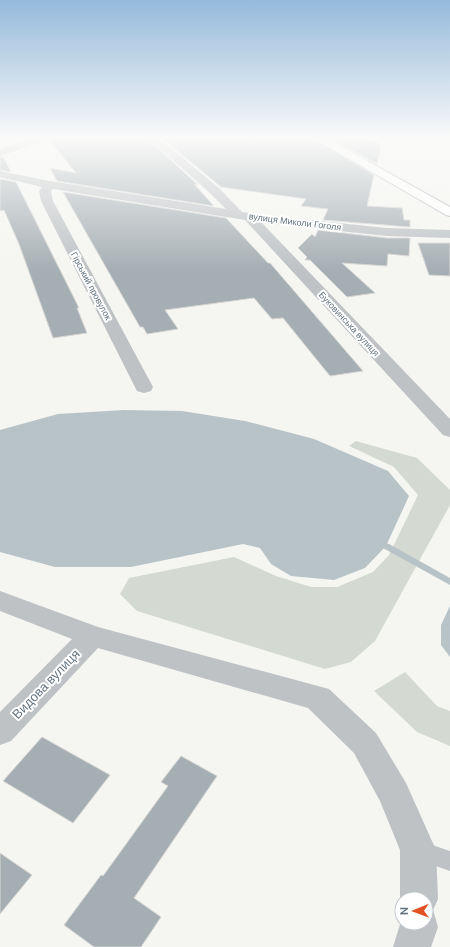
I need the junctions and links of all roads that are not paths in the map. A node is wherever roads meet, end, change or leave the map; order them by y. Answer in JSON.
{"nodes":[{"id":1,"x":37,"y":182,"type":"edge"},
{"id":2,"x":206,"y":182,"type":"edge"},
{"id":3,"x":397,"y":182,"type":"edge"},
{"id":4,"x":50,"y":185,"type":"junction"},
{"id":5,"x":450,"y":212,"type":"edge"},
{"id":6,"x":243,"y":216,"type":"junction"},
{"id":7,"x":450,"y":234,"type":"edge"},
{"id":8,"x":144,"y":387,"type":"dead end"},
{"id":9,"x":450,"y":431,"type":"edge"},
{"id":10,"x":0,"y":601,"type":"edge"},
{"id":11,"x":93,"y":636,"type":"junction"},
{"id":12,"x":0,"y":732,"type":"edge"},
{"id":13,"x":418,"y":850,"type":"junction"},
{"id":14,"x":450,"y":861,"type":"edge"},
{"id":15,"x":419,"y":891,"type":"edge"},
{"id":16,"x":418,"y":931,"type":"edge"},
{"id":17,"x":412,"y":947,"type":"edge"}],
"edges":[{"from":1,"to":4,"type":"street","name":"вулиця Миколи Гоголя"},
{"from":2,"to":6,"type":"street","name":"Буковинська вулиця"},
{"from":3,"to":5,"type":"street"},
{"from":4,"to":6,"type":"street","name":"вулиця Миколи Гоголя"},
{"from":4,"to":8,"type":"street","name":"Гірський провулок"},
{"from":6,"to":7,"type":"street","name":"вулиця Миколи Гоголя"},
{"from":6,"to":9,"type":"street","name":"Буковинська вулиця"},
{"from":10,"to":11,"type":"street"},
{"from":11,"to":12,"type":"street","name":"Видова вулиця"},
{"from":11,"to":13,"type":"street"},
{"from":13,"to":14,"type":"lane"},
{"from":13,"to":15,"type":"street"},
{"from":16,"to":17,"type":"street"}]}
